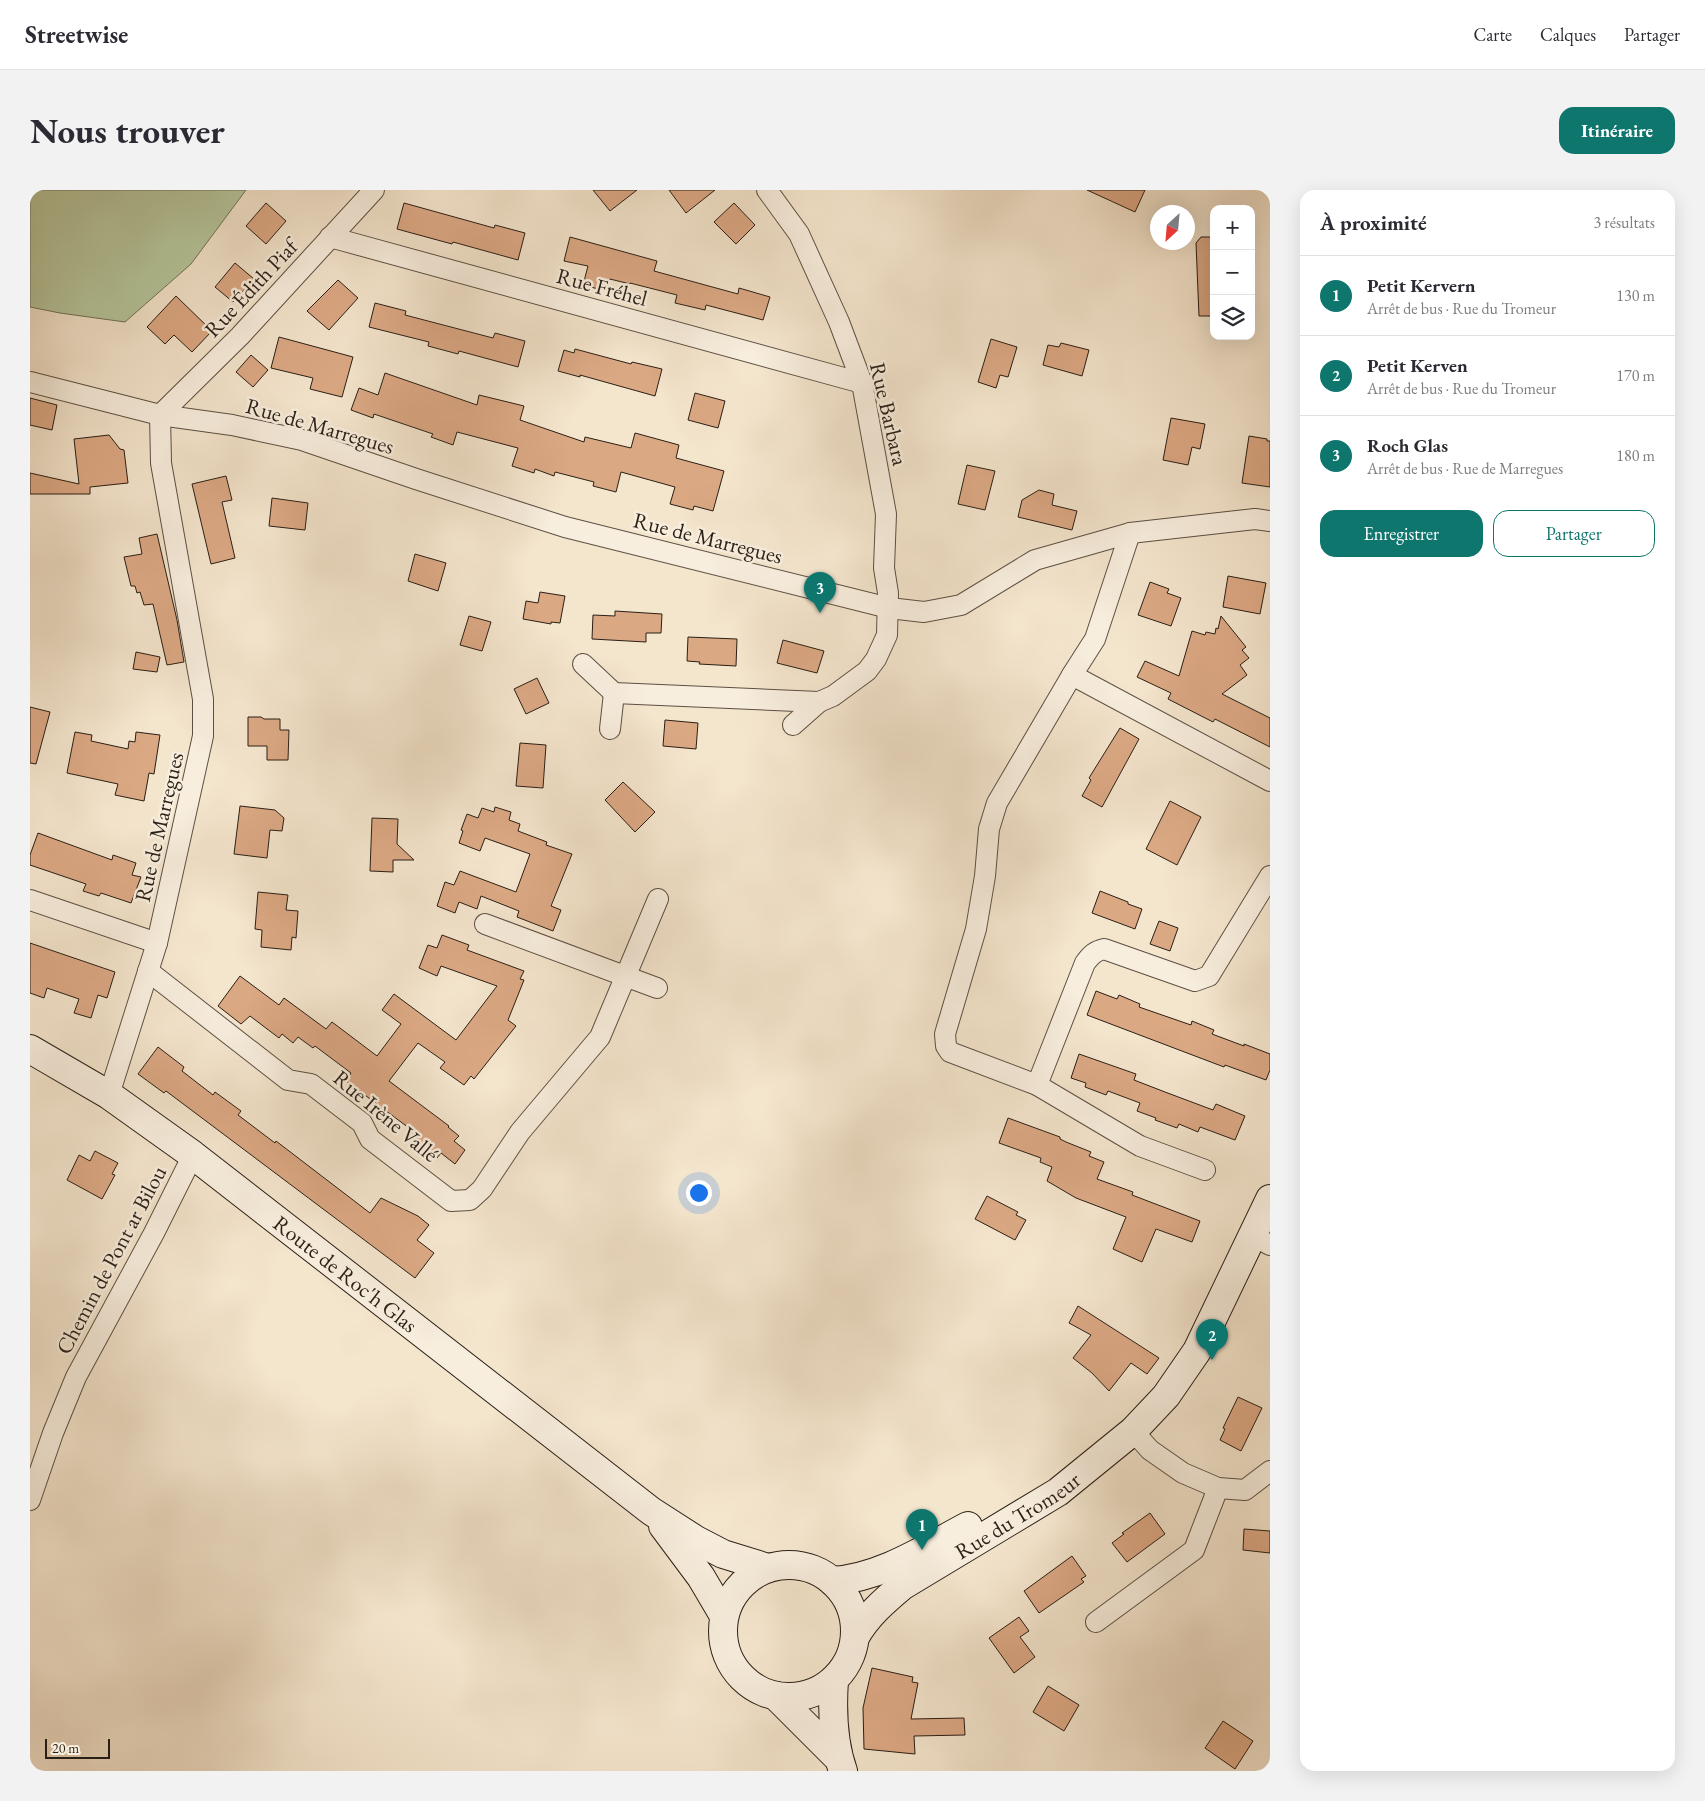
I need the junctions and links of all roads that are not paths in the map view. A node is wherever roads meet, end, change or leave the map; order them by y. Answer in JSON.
{"nodes":[{"id":1,"x":374,"y":190,"type":"edge"},
{"id":2,"x":767,"y":190,"type":"edge"},
{"id":3,"x":330,"y":238,"type":"junction"},
{"id":4,"x":30,"y":382,"type":"edge"},
{"id":5,"x":862,"y":383,"type":"junction"},
{"id":6,"x":160,"y":415,"type":"junction"},
{"id":7,"x":1270,"y":521,"type":"edge"},
{"id":8,"x":1130,"y":533,"type":"junction"},
{"id":9,"x":889,"y":608,"type":"junction"},
{"id":10,"x":583,"y":664,"type":"dead end"},
{"id":11,"x":1072,"y":675,"type":"junction"},
{"id":12,"x":614,"y":693,"type":"junction"},
{"id":13,"x":819,"y":702,"type":"junction"},
{"id":14,"x":793,"y":725,"type":"dead end"},
{"id":15,"x":610,"y":729,"type":"dead end"},
{"id":16,"x":1270,"y":781,"type":"edge"},
{"id":17,"x":1270,"y":876,"type":"edge"},
{"id":18,"x":658,"y":898,"type":"dead end"},
{"id":19,"x":30,"y":900,"type":"edge"},
{"id":20,"x":485,"y":924,"type":"dead end"},
{"id":21,"x":157,"y":943,"type":"junction"},
{"id":22,"x":148,"y":971,"type":"junction"},
{"id":23,"x":626,"y":977,"type":"junction"},
{"id":24,"x":657,"y":988,"type":"dead end"},
{"id":25,"x":30,"y":1049,"type":"edge"},
{"id":26,"x":1037,"y":1085,"type":"junction"},
{"id":27,"x":110,"y":1095,"type":"junction"},
{"id":28,"x":193,"y":1155,"type":"junction"},
{"id":29,"x":1205,"y":1170,"type":"dead end"},
{"id":30,"x":1270,"y":1199,"type":"edge"},
{"id":31,"x":1262,"y":1241,"type":"edge"},
{"id":32,"x":1133,"y":1431,"type":"junction"},
{"id":33,"x":1112,"y":1448,"type":"junction"},
{"id":34,"x":1270,"y":1471,"type":"edge"},
{"id":35,"x":1218,"y":1488,"type":"junction"},
{"id":36,"x":30,"y":1500,"type":"edge"},
{"id":37,"x":651,"y":1511,"type":"junction"},
{"id":38,"x":768,"y":1568,"type":"junction"},
{"id":39,"x":832,"y":1582,"type":"junction"},
{"id":40,"x":724,"y":1616,"type":"junction"},
{"id":41,"x":1096,"y":1622,"type":"dead end"},
{"id":42,"x":855,"y":1637,"type":"junction"},
{"id":43,"x":834,"y":1680,"type":"junction"},
{"id":44,"x":776,"y":1696,"type":"junction"},
{"id":45,"x":841,"y":1765,"type":"edge"}],
"edges":[{"from":1,"to":3,"type":"street","name":"Rue Édith Piaf"},
{"from":2,"to":5,"type":"street","name":"Rue Barbara"},
{"from":3,"to":5,"type":"street","name":"Rue Fréhel"},
{"from":3,"to":6,"type":"street","name":"Rue Édith Piaf"},
{"from":4,"to":6,"type":"street","name":"Rue de Marregues"},
{"from":5,"to":9,"type":"street","name":"Rue Barbara"},
{"from":6,"to":9,"type":"street","name":"Rue de Marregues"},
{"from":6,"to":21,"type":"street","name":"Rue de Marregues"},
{"from":7,"to":8,"type":"street","name":"Rue de Marregues"},
{"from":8,"to":9,"type":"street","name":"Rue de Marregues"},
{"from":8,"to":11,"type":"street"},
{"from":9,"to":13,"type":"street","name":"Rue Barbara"},
{"from":10,"to":12,"type":"street"},
{"from":11,"to":16,"type":"street"},
{"from":11,"to":26,"type":"street"},
{"from":12,"to":13,"type":"street"},
{"from":12,"to":15,"type":"street"},
{"from":13,"to":14,"type":"street","name":"Rue Barbara"},
{"from":17,"to":26,"type":"street"},
{"from":18,"to":23,"type":"street","name":"Rue Irène Vallé"},
{"from":19,"to":21,"type":"street"},
{"from":20,"to":23,"type":"street"},
{"from":21,"to":22,"type":"street","name":"Rue de Marregues"},
{"from":22,"to":23,"type":"street","name":"Rue Irène Vallé"},
{"from":22,"to":27,"type":"street","name":"Rue de Marregues"},
{"from":23,"to":24,"type":"street"},
{"from":25,"to":27,"type":"main road","name":"Route de Roc'h Glas"},
{"from":26,"to":29,"type":"street"},
{"from":27,"to":28,"type":"main road","name":"Route de Roc'h Glas"},
{"from":28,"to":36,"type":"street","name":"Chemin de Pont ar Bilou"},
{"from":28,"to":37,"type":"main road","name":"Route de Roc'h Glas"},
{"from":30,"to":31,"type":"main road","name":"Rue du Tromeur"},
{"from":31,"to":32,"type":"main road","name":"Rue du Tromeur"},
{"from":32,"to":33,"type":"main road","name":"Rue du Tromeur"},
{"from":32,"to":35,"type":"street"},
{"from":33,"to":39,"type":"main road","name":"Rue du Tromeur"},
{"from":33,"to":42,"type":"main road","name":"Rue du Tromeur"},
{"from":34,"to":35,"type":"street"},
{"from":35,"to":41,"type":"street"},
{"from":37,"to":38,"type":"main road","name":"Route de Roc'h Glas"},
{"from":37,"to":40,"type":"main road","name":"Route de Roc'h Glas"},
{"from":38,"to":39,"type":"main road"},
{"from":38,"to":40,"type":"main road"},
{"from":39,"to":42,"type":"main road"},
{"from":40,"to":44,"type":"main road"},
{"from":42,"to":43,"type":"main road"},
{"from":43,"to":44,"type":"main road"},
{"from":43,"to":45,"type":"main road"},
{"from":44,"to":45,"type":"main road"}]}
